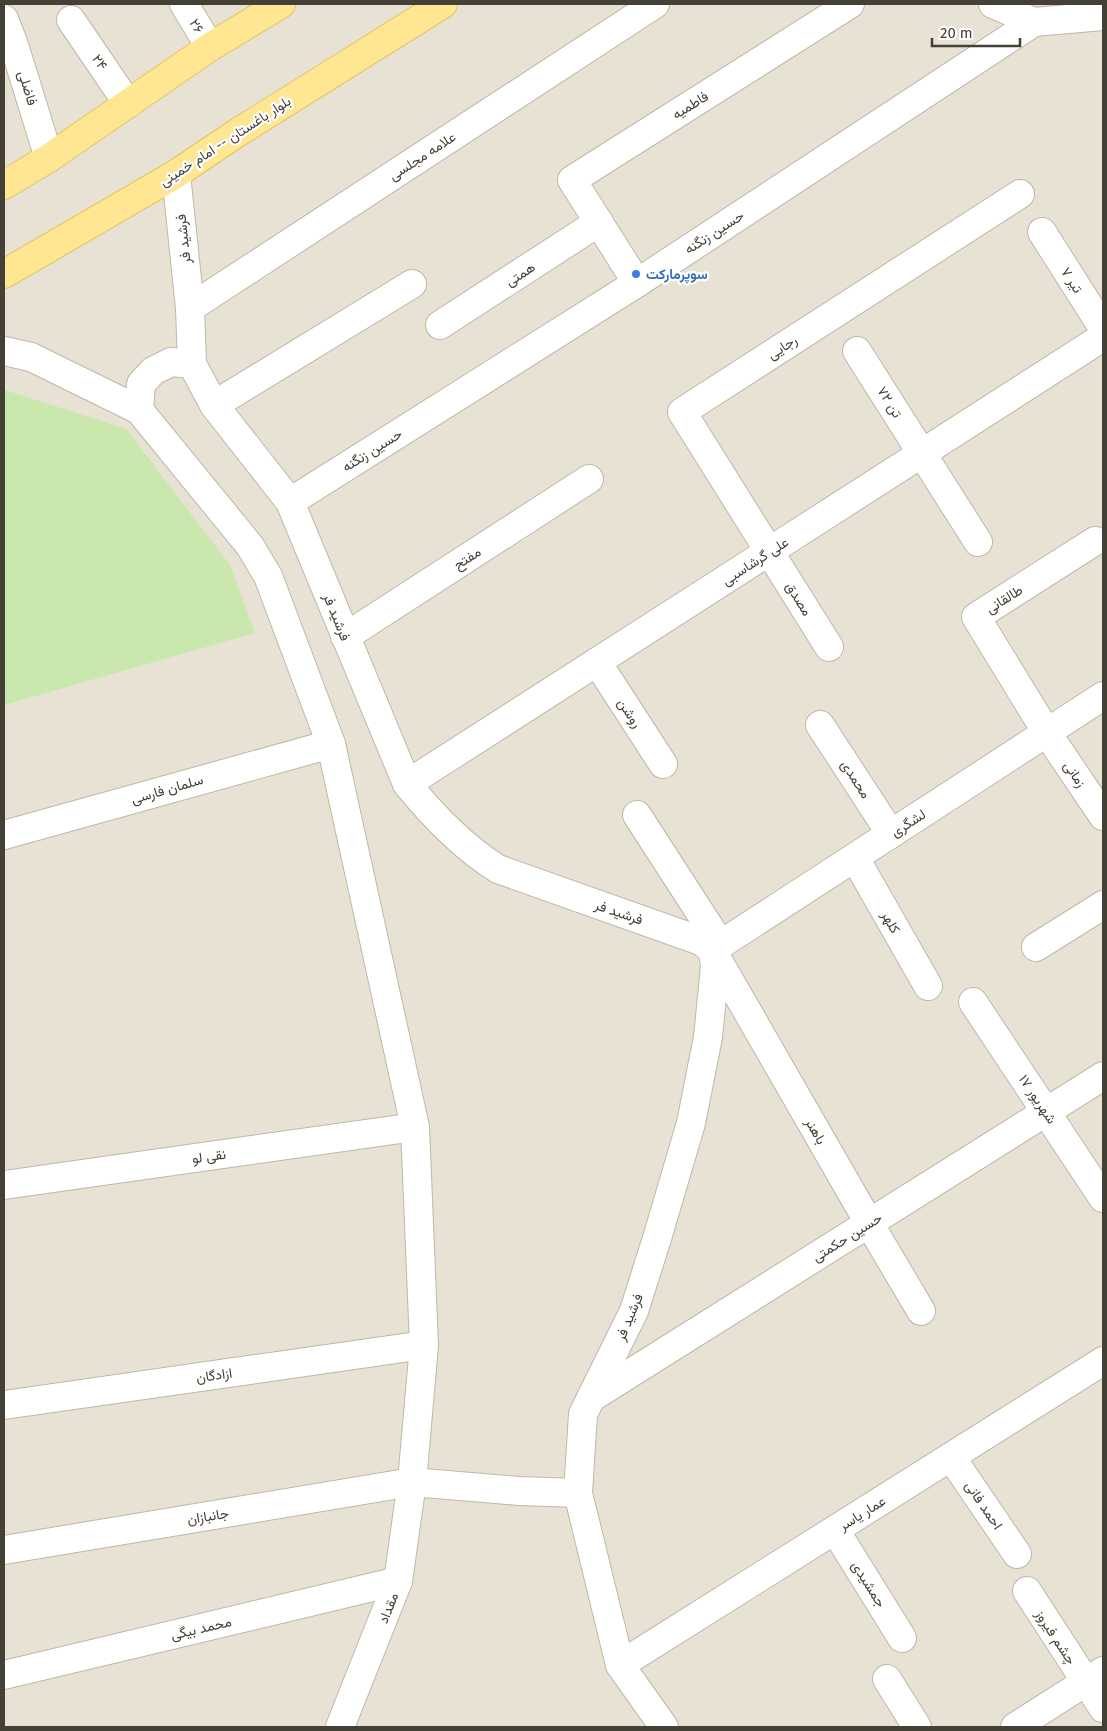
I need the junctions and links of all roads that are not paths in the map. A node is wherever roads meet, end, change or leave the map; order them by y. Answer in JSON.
{"nodes":[{"id":1,"x":184,"y":4,"type":"edge"},
{"id":2,"x":443,"y":4,"type":"edge"},
{"id":3,"x":655,"y":4,"type":"edge"},
{"id":4,"x":850,"y":4,"type":"edge"},
{"id":5,"x":993,"y":4,"type":"edge"},
{"id":6,"x":274,"y":6,"type":"edge"},
{"id":7,"x":1103,"y":16,"type":"edge"},
{"id":8,"x":4,"y":19,"type":"edge"},
{"id":9,"x":71,"y":20,"type":"dead end"},
{"id":10,"x":1034,"y":22,"type":"junction"},
{"id":11,"x":210,"y":47,"type":"junction"},
{"id":12,"x":128,"y":104,"type":"junction"},
{"id":13,"x":50,"y":158,"type":"junction"},
{"id":14,"x":176,"y":174,"type":"junction"},
{"id":15,"x":4,"y":186,"type":"edge"},
{"id":16,"x":1020,"y":194,"type":"dead end"},
{"id":17,"x":599,"y":222,"type":"junction"},
{"id":18,"x":1042,"y":232,"type":"dead end"},
{"id":19,"x":4,"y":274,"type":"edge"},
{"id":20,"x":637,"y":283,"type":"junction"},
{"id":21,"x":412,"y":284,"type":"dead end"},
{"id":22,"x":190,"y":308,"type":"junction"},
{"id":23,"x":440,"y":325,"type":"dead end"},
{"id":24,"x":1103,"y":328,"type":"edge"},
{"id":25,"x":1103,"y":337,"type":"edge"},
{"id":26,"x":4,"y":351,"type":"edge"},
{"id":27,"x":857,"y":351,"type":"dead end"},
{"id":28,"x":192,"y":364,"type":"junction"},
{"id":29,"x":214,"y":405,"type":"junction"},
{"id":30,"x":139,"y":410,"type":"junction"},
{"id":31,"x":922,"y":454,"type":"junction"},
{"id":32,"x":589,"y":479,"type":"dead end"},
{"id":33,"x":290,"y":502,"type":"junction"},
{"id":34,"x":1095,"y":541,"type":"dead end"},
{"id":35,"x":978,"y":542,"type":"dead end"},
{"id":36,"x":769,"y":551,"type":"junction"},
{"id":37,"x":345,"y":637,"type":"junction"},
{"id":38,"x":828,"y":647,"type":"dead end"},
{"id":39,"x":597,"y":662,"type":"junction"},
{"id":40,"x":1103,"y":696,"type":"edge"},
{"id":41,"x":820,"y":724,"type":"dead end"},
{"id":42,"x":1048,"y":733,"type":"junction"},
{"id":43,"x":331,"y":744,"type":"junction"},
{"id":44,"x":663,"y":764,"type":"dead end"},
{"id":45,"x":407,"y":784,"type":"junction"},
{"id":46,"x":637,"y":815,"type":"dead end"},
{"id":47,"x":1103,"y":816,"type":"edge"},
{"id":48,"x":891,"y":834,"type":"junction"},
{"id":49,"x":4,"y":835,"type":"edge"},
{"id":50,"x":855,"y":858,"type":"junction"},
{"id":51,"x":1103,"y":905,"type":"edge"},
{"id":52,"x":716,"y":947,"type":"junction"},
{"id":53,"x":1036,"y":947,"type":"dead end"},
{"id":54,"x":928,"y":986,"type":"dead end"},
{"id":55,"x":973,"y":1002,"type":"dead end"},
{"id":56,"x":1103,"y":1076,"type":"edge"},
{"id":57,"x":1047,"y":1112,"type":"junction"},
{"id":58,"x":415,"y":1127,"type":"junction"},
{"id":59,"x":4,"y":1185,"type":"edge"},
{"id":60,"x":1103,"y":1198,"type":"edge"},
{"id":61,"x":868,"y":1223,"type":"junction"},
{"id":62,"x":921,"y":1311,"type":"dead end"},
{"id":63,"x":424,"y":1345,"type":"junction"},
{"id":64,"x":1103,"y":1361,"type":"edge"},
{"id":65,"x":591,"y":1398,"type":"junction"},
{"id":66,"x":4,"y":1405,"type":"edge"},
{"id":67,"x":951,"y":1457,"type":"junction"},
{"id":68,"x":412,"y":1482,"type":"junction"},
{"id":69,"x":578,"y":1493,"type":"junction"},
{"id":70,"x":835,"y":1530,"type":"junction"},
{"id":71,"x":4,"y":1550,"type":"edge"},
{"id":72,"x":1017,"y":1554,"type":"dead end"},
{"id":73,"x":398,"y":1581,"type":"junction"},
{"id":74,"x":1027,"y":1591,"type":"dead end"},
{"id":75,"x":902,"y":1638,"type":"dead end"},
{"id":76,"x":620,"y":1665,"type":"junction"},
{"id":77,"x":4,"y":1675,"type":"edge"},
{"id":78,"x":1095,"y":1676,"type":"edge"},
{"id":79,"x":887,"y":1679,"type":"dead end"},
{"id":80,"x":1103,"y":1708,"type":"edge"},
{"id":81,"x":340,"y":1727,"type":"edge"},
{"id":82,"x":664,"y":1727,"type":"edge"},
{"id":83,"x":917,"y":1727,"type":"edge"},
{"id":84,"x":1015,"y":1727,"type":"edge"}],
"edges":[{"from":1,"to":11,"type":"street","name":"۲۶"},
{"from":2,"to":14,"type":"main road","name":"بلوار باغستان -- امام خمینی"},
{"from":3,"to":22,"type":"street","name":"علامه مجلسی"},
{"from":4,"to":17,"type":"street","name":"فاطمیه"},
{"from":5,"to":10,"type":"street"},
{"from":6,"to":11,"type":"main road"},
{"from":7,"to":10,"type":"street"},
{"from":8,"to":13,"type":"street","name":"فاضلی"},
{"from":9,"to":12,"type":"street","name":"۲۴"},
{"from":10,"to":20,"type":"street","name":"حسین زنگنه"},
{"from":11,"to":12,"type":"main road"},
{"from":12,"to":13,"type":"main road"},
{"from":13,"to":15,"type":"main road"},
{"from":14,"to":19,"type":"main road","name":"بلوار باغستان -- امام خمینی"},
{"from":14,"to":22,"type":"street","name":"فرشید فر"},
{"from":16,"to":36,"type":"street","name":"رجایی"},
{"from":17,"to":20,"type":"street"},
{"from":17,"to":23,"type":"street","name":"همتی"},
{"from":18,"to":24,"type":"street","name":"۷ تیر"},
{"from":20,"to":33,"type":"street","name":"حسین زنگنه"},
{"from":21,"to":29,"type":"street"},
{"from":22,"to":28,"type":"street","name":"فرشید فر"},
{"from":25,"to":31,"type":"street","name":"علی گرشاسبی"},
{"from":26,"to":30,"type":"street"},
{"from":27,"to":31,"type":"street","name":"۷۲ تن"},
{"from":28,"to":29,"type":"street","name":"فرشید فر"},
{"from":28,"to":30,"type":"street"},
{"from":29,"to":33,"type":"street","name":"فرشید فر"},
{"from":30,"to":43,"type":"street"},
{"from":31,"to":35,"type":"street","name":"۷۲ تن"},
{"from":31,"to":36,"type":"street","name":"علی گرشاسبی"},
{"from":32,"to":37,"type":"street","name":"مفتح"},
{"from":33,"to":37,"type":"street","name":"فرشید فر"},
{"from":34,"to":42,"type":"street","name":"طالقانی"},
{"from":36,"to":38,"type":"street","name":"مصدق"},
{"from":36,"to":39,"type":"street","name":"علی گرشاسبی"},
{"from":37,"to":45,"type":"street","name":"فرشید فر"},
{"from":39,"to":44,"type":"street","name":"روشن"},
{"from":39,"to":45,"type":"street","name":"علی گرشاسبی"},
{"from":40,"to":42,"type":"street","name":"لشگری"},
{"from":41,"to":48,"type":"street","name":"محمدی"},
{"from":42,"to":47,"type":"street","name":"زمانی"},
{"from":42,"to":48,"type":"street","name":"لشگری"},
{"from":43,"to":49,"type":"street","name":"سلمان فارسی"},
{"from":43,"to":58,"type":"street"},
{"from":45,"to":52,"type":"street","name":"فرشید فر"},
{"from":46,"to":52,"type":"street","name":"باهنر"},
{"from":48,"to":50,"type":"street","name":"لشگری"},
{"from":50,"to":52,"type":"street","name":"لشگری"},
{"from":50,"to":54,"type":"street","name":"کلهر"},
{"from":51,"to":53,"type":"street"},
{"from":52,"to":61,"type":"street","name":"باهنر"},
{"from":52,"to":65,"type":"street","name":"فرشید فر"},
{"from":55,"to":57,"type":"street","name":"۱۷ شهریور"},
{"from":56,"to":57,"type":"street","name":"حسین حکمتی"},
{"from":57,"to":60,"type":"street","name":"۱۷ شهریور"},
{"from":57,"to":61,"type":"street","name":"حسین حکمتی"},
{"from":58,"to":59,"type":"street","name":"نقی لو"},
{"from":58,"to":63,"type":"street"},
{"from":61,"to":62,"type":"street","name":"باهنر"},
{"from":61,"to":65,"type":"street","name":"حسین حکمتی"},
{"from":63,"to":66,"type":"street","name":"ازادگان"},
{"from":63,"to":68,"type":"street"},
{"from":64,"to":67,"type":"street","name":"عمار یاسر"},
{"from":65,"to":69,"type":"street","name":"فرشید فر"},
{"from":67,"to":70,"type":"street","name":"عمار یاسر"},
{"from":67,"to":72,"type":"street","name":"احمد فانی"},
{"from":68,"to":69,"type":"street","name":"جانبازان"},
{"from":68,"to":71,"type":"street","name":"جانبازان"},
{"from":68,"to":73,"type":"street","name":"مقداد"},
{"from":69,"to":76,"type":"street","name":"فرشید فر"},
{"from":70,"to":75,"type":"street","name":"جمشیدی"},
{"from":70,"to":76,"type":"street","name":"عمار یاسر"},
{"from":73,"to":77,"type":"street","name":"محمد بیگی"},
{"from":73,"to":81,"type":"street","name":"مقداد"},
{"from":74,"to":78,"type":"street","name":"چشم فیروز"},
{"from":76,"to":82,"type":"street","name":"فرشید فر"},
{"from":78,"to":80,"type":"street","name":"چشم فیروز"},
{"from":78,"to":84,"type":"street"},
{"from":79,"to":83,"type":"street"}]}
